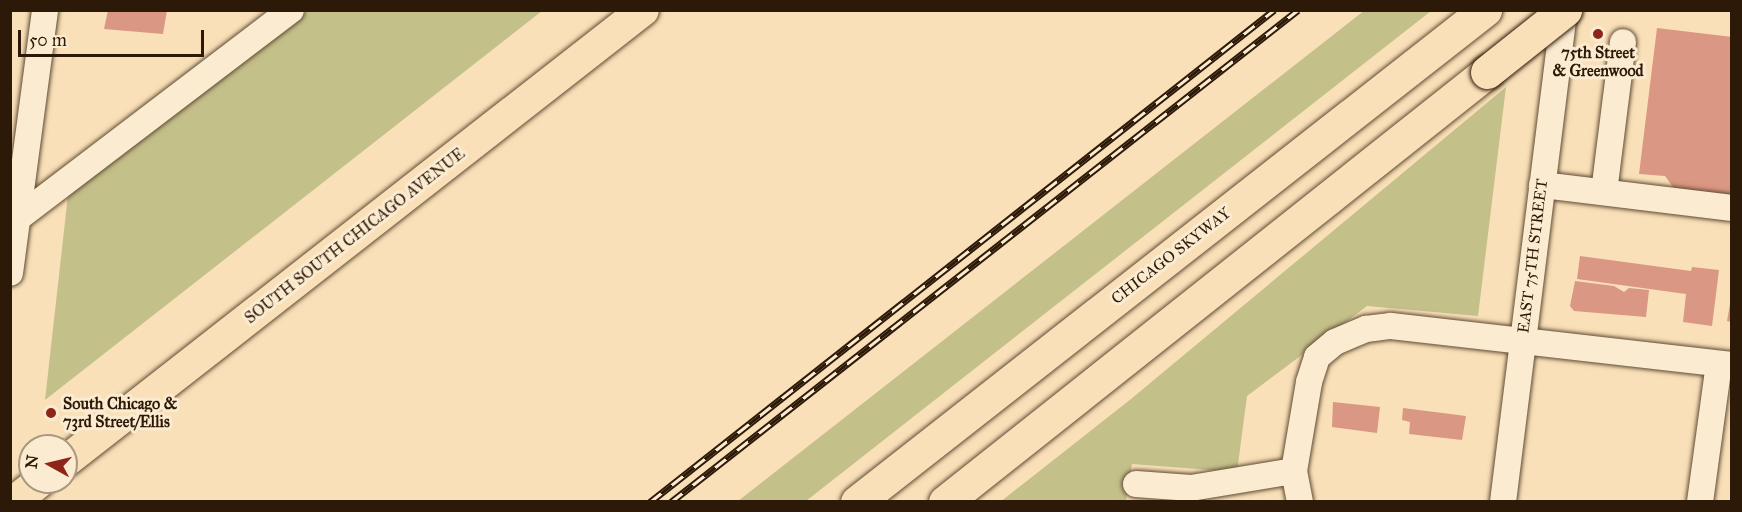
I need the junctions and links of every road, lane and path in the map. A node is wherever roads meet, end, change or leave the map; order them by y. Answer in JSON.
{"nodes":[{"id":1,"x":45,"y":10,"type":"edge"},
{"id":2,"x":291,"y":10,"type":"edge"},
{"id":3,"x":643,"y":10,"type":"edge"},
{"id":4,"x":1485,"y":10,"type":"edge"},
{"id":5,"x":1564,"y":10,"type":"edge"},
{"id":6,"x":1623,"y":42,"type":"dead end"},
{"id":7,"x":18,"y":159,"type":"edge"},
{"id":8,"x":1542,"y":185,"type":"junction"},
{"id":9,"x":1604,"y":192,"type":"junction"},
{"id":10,"x":1731,"y":208,"type":"edge"},
{"id":11,"x":18,"y":218,"type":"junction"},
{"id":12,"x":10,"y":273,"type":"edge"},
{"id":13,"x":1523,"y":341,"type":"junction"},
{"id":14,"x":1725,"y":364,"type":"edge"},
{"id":15,"x":78,"y":452,"type":"edge"},
{"id":16,"x":1294,"y":471,"type":"junction"},
{"id":17,"x":1136,"y":484,"type":"dead end"},
{"id":18,"x":857,"y":501,"type":"edge"},
{"id":19,"x":945,"y":501,"type":"edge"},
{"id":20,"x":1300,"y":501,"type":"edge"},
{"id":21,"x":1503,"y":501,"type":"edge"},
{"id":22,"x":1700,"y":501,"type":"edge"}],
"edges":[{"from":1,"to":7,"type":"street"},
{"from":2,"to":11,"type":"street"},
{"from":3,"to":15,"type":"main road","name":"SOUTH SOUTH CHICAGO AVENUE"},
{"from":4,"to":18,"type":"highway","name":"CHICAGO SKYWAY"},
{"from":5,"to":8,"type":"street","name":"EAST 75TH STREET"},
{"from":5,"to":19,"type":"highway","bridge":true},
{"from":6,"to":9,"type":"street"},
{"from":7,"to":11,"type":"street"},
{"from":8,"to":9,"type":"street"},
{"from":8,"to":13,"type":"street","name":"EAST 75TH STREET"},
{"from":9,"to":10,"type":"street"},
{"from":11,"to":12,"type":"street"},
{"from":13,"to":14,"type":"street"},
{"from":13,"to":16,"type":"street"},
{"from":13,"to":21,"type":"street","name":"EAST 75TH STREET"},
{"from":14,"to":22,"type":"street"},
{"from":16,"to":17,"type":"street"},
{"from":16,"to":20,"type":"street"}]}
